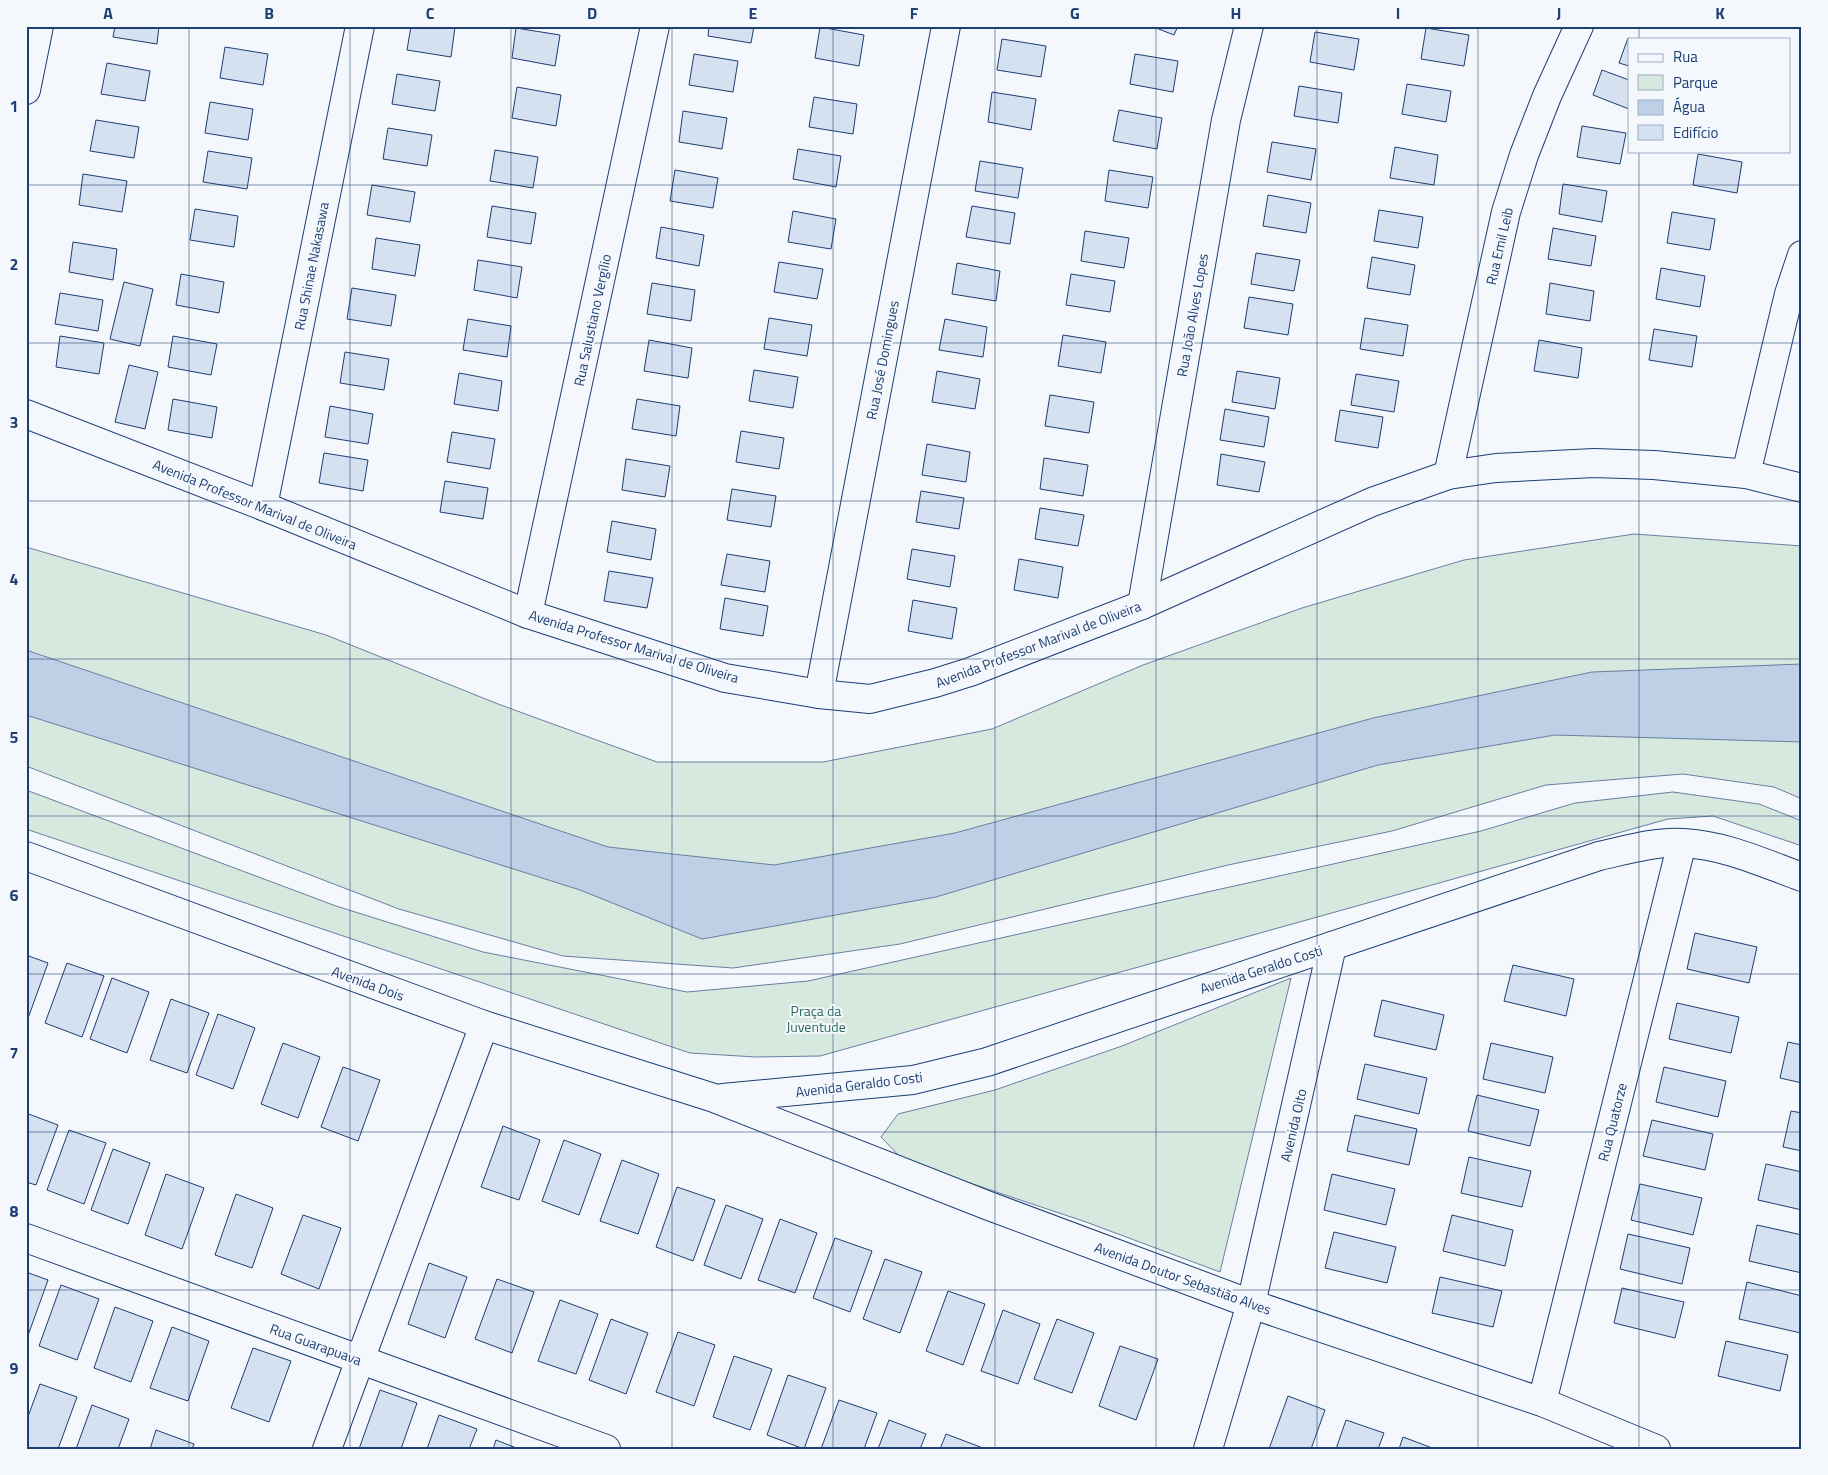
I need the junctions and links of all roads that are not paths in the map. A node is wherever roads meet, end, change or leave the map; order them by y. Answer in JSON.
{"nodes":[{"id":1,"x":39,"y":26,"type":"edge"},
{"id":2,"x":360,"y":26,"type":"edge"},
{"id":3,"x":655,"y":26,"type":"edge"},
{"id":4,"x":946,"y":26,"type":"edge"},
{"id":5,"x":1249,"y":26,"type":"edge"},
{"id":6,"x":1579,"y":26,"type":"edge"},
{"id":7,"x":26,"y":90,"type":"edge"},
{"id":8,"x":1802,"y":255,"type":"edge"},
{"id":9,"x":26,"y":414,"type":"edge"},
{"id":10,"x":1746,"y":474,"type":"junction"},
{"id":11,"x":1448,"y":475,"type":"junction"},
{"id":12,"x":1802,"y":488,"type":"edge"},
{"id":13,"x":263,"y":506,"type":"junction"},
{"id":14,"x":1142,"y":605,"type":"junction"},
{"id":15,"x":528,"y":614,"type":"junction"},
{"id":16,"x":819,"y":694,"type":"junction"},
{"id":17,"x":1682,"y":842,"type":"junction"},
{"id":18,"x":26,"y":856,"type":"edge"},
{"id":19,"x":1802,"y":877,"type":"edge"},
{"id":20,"x":1332,"y":946,"type":"junction"},
{"id":21,"x":484,"y":1025,"type":"junction"},
{"id":22,"x":714,"y":1098,"type":"junction"},
{"id":23,"x":26,"y":1238,"type":"edge"},
{"id":24,"x":1252,"y":1304,"type":"junction"},
{"id":25,"x":360,"y":1360,"type":"junction"},
{"id":26,"x":1542,"y":1402,"type":"junction"},
{"id":27,"x":327,"y":1449,"type":"edge"},
{"id":28,"x":606,"y":1449,"type":"edge"},
{"id":29,"x":1208,"y":1449,"type":"edge"},
{"id":30,"x":1656,"y":1449,"type":"edge"}],
"edges":[{"from":1,"to":7,"type":"street"},
{"from":2,"to":13,"type":"street","name":"Rua Shinae Nakasawa"},
{"from":3,"to":15,"type":"street","name":"Rua Salustiano Vergílio"},
{"from":4,"to":16,"type":"street","name":"Rua José Domingues"},
{"from":5,"to":14,"type":"street","name":"Rua João Alves Lopes"},
{"from":6,"to":11,"type":"street","name":"Rua Emil Leib"},
{"from":8,"to":10,"type":"street"},
{"from":9,"to":13,"type":"street","name":"Avenida Professor Marival de Oliveira"},
{"from":10,"to":11,"type":"street","name":"Avenida Professor Marival de Oliveira"},
{"from":10,"to":12,"type":"street","name":"Avenida Professor Marival de Oliveira"},
{"from":11,"to":14,"type":"street","name":"Avenida Professor Marival de Oliveira"},
{"from":13,"to":15,"type":"street","name":"Avenida Professor Marival de Oliveira"},
{"from":14,"to":16,"type":"street","name":"Avenida Professor Marival de Oliveira"},
{"from":15,"to":16,"type":"street","name":"Avenida Professor Marival de Oliveira"},
{"from":17,"to":19,"type":"street","name":"Avenida Geraldo Costi"},
{"from":17,"to":20,"type":"street","name":"Avenida Geraldo Costi"},
{"from":17,"to":26,"type":"street","name":"Rua Quatorze"},
{"from":18,"to":21,"type":"street","name":"Avenida Dois"},
{"from":20,"to":22,"type":"street","name":"Avenida Geraldo Costi"},
{"from":20,"to":24,"type":"street","name":"Avenida Oito"},
{"from":21,"to":22,"type":"street","name":"Avenida Dois"},
{"from":21,"to":25,"type":"street"},
{"from":22,"to":24,"type":"street","name":"Avenida Doutor Sebastião Alves"},
{"from":23,"to":25,"type":"street","name":"Rua Guarapuava"},
{"from":24,"to":26,"type":"street","name":"Avenida Doutor Sebastião Alves"},
{"from":24,"to":29,"type":"street","name":"Avenida Oito"},
{"from":25,"to":27,"type":"street"},
{"from":25,"to":28,"type":"street","name":"Rua Guarapuava"},
{"from":26,"to":30,"type":"street","name":"Avenida Doutor Sebastião Alves"}]}
